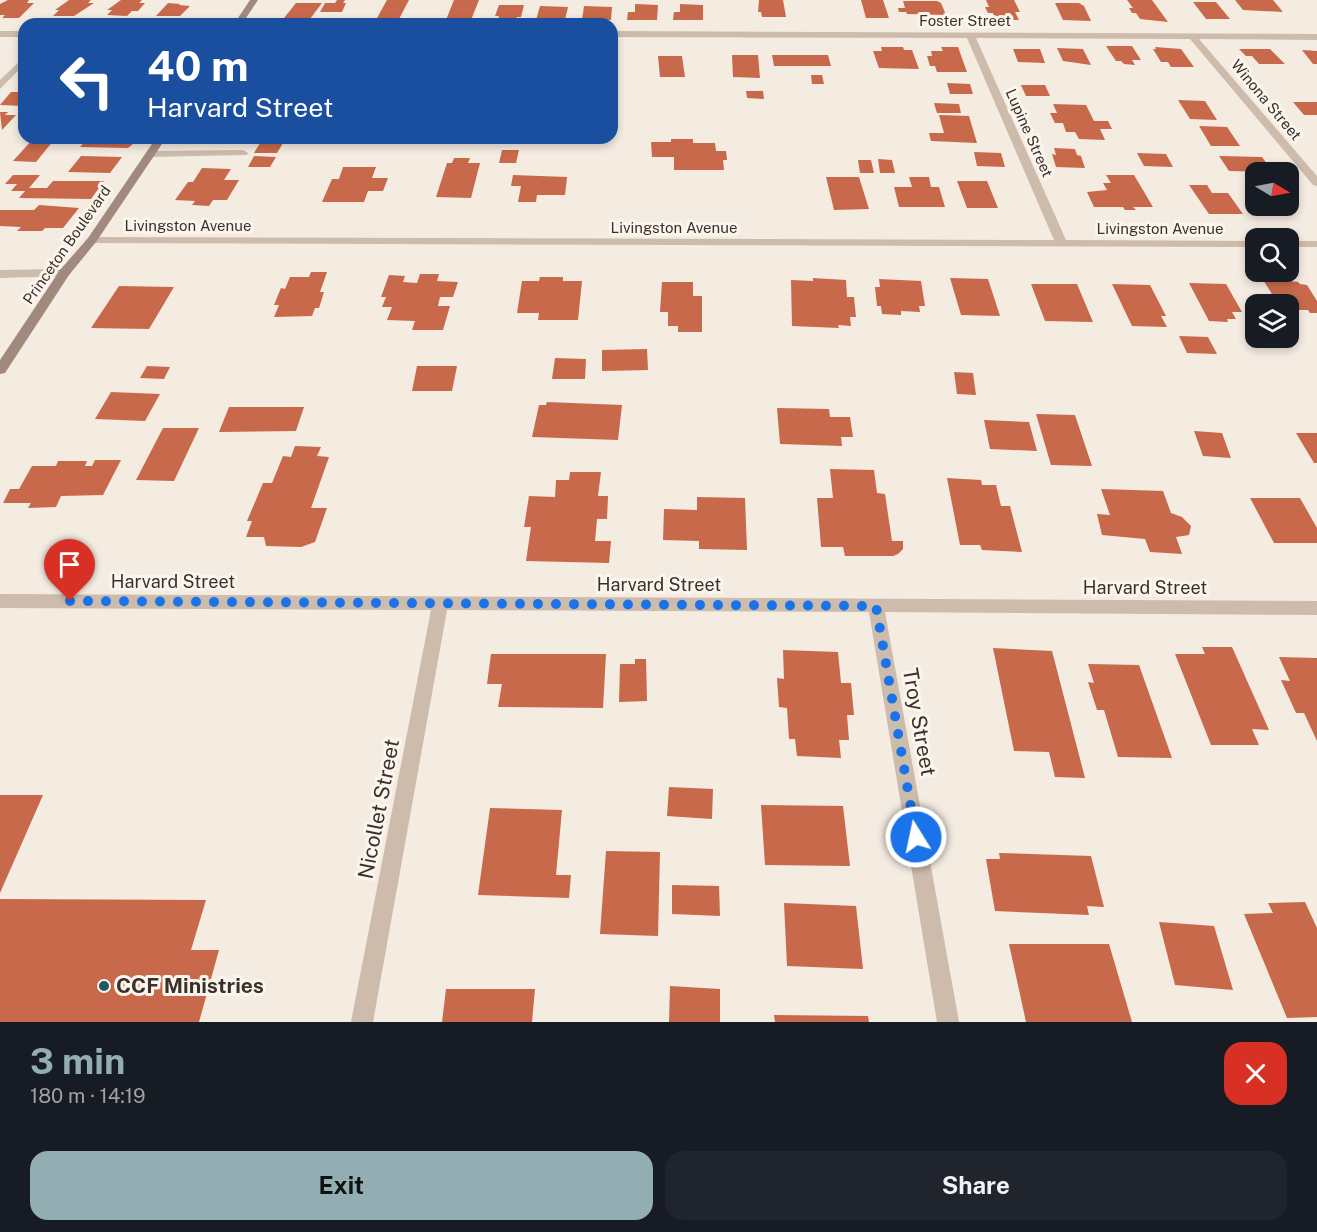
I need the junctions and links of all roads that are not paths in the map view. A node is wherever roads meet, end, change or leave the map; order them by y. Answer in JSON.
{"nodes":[{"id":1,"x":254,"y":0,"type":"edge"},
{"id":2,"x":242,"y":18,"type":"edge"},
{"id":3,"x":0,"y":34,"type":"edge"},
{"id":4,"x":18,"y":34,"type":"edge"},
{"id":5,"x":618,"y":34,"type":"edge"},
{"id":6,"x":970,"y":35,"type":"junction"},
{"id":7,"x":1192,"y":36,"type":"junction"},
{"id":8,"x":1317,"y":37,"type":"edge"},
{"id":9,"x":18,"y":66,"type":"edge"},
{"id":10,"x":0,"y":86,"type":"edge"},
{"id":11,"x":157,"y":144,"type":"edge"},
{"id":12,"x":243,"y":153,"type":"dead end"},
{"id":13,"x":150,"y":154,"type":"junction"},
{"id":14,"x":1317,"y":183,"type":"edge"},
{"id":15,"x":92,"y":240,"type":"junction"},
{"id":16,"x":1062,"y":244,"type":"junction"},
{"id":17,"x":1245,"y":244,"type":"edge"},
{"id":18,"x":1299,"y":244,"type":"edge"},
{"id":19,"x":1317,"y":244,"type":"edge"},
{"id":20,"x":64,"y":273,"type":"junction"},
{"id":21,"x":0,"y":274,"type":"edge"},
{"id":22,"x":0,"y":370,"type":"edge"},
{"id":23,"x":0,"y":601,"type":"edge"},
{"id":24,"x":440,"y":604,"type":"junction"},
{"id":25,"x":876,"y":606,"type":"junction"},
{"id":26,"x":1317,"y":608,"type":"edge"},
{"id":27,"x":362,"y":1022,"type":"edge"},
{"id":28,"x":948,"y":1022,"type":"edge"}],
"edges":[{"from":1,"to":2,"type":"street"},
{"from":3,"to":4,"type":"street"},
{"from":5,"to":6,"type":"street","name":"Foster Street"},
{"from":6,"to":7,"type":"street","name":"Foster Street"},
{"from":6,"to":16,"type":"street","name":"Lupine Street"},
{"from":7,"to":8,"type":"street","name":"Foster Street"},
{"from":7,"to":14,"type":"street","name":"Winona Street"},
{"from":9,"to":10,"type":"street"},
{"from":11,"to":13,"type":"street","name":"Princeton Boulevard"},
{"from":12,"to":13,"type":"street"},
{"from":13,"to":15,"type":"street","name":"Princeton Boulevard"},
{"from":15,"to":16,"type":"street","name":"Livingston Avenue"},
{"from":15,"to":20,"type":"street","name":"Princeton Boulevard"},
{"from":16,"to":17,"type":"street","name":"Livingston Avenue"},
{"from":18,"to":19,"type":"street"},
{"from":20,"to":21,"type":"street"},
{"from":20,"to":22,"type":"street","name":"Princeton Boulevard"},
{"from":23,"to":24,"type":"street","name":"Harvard Street"},
{"from":24,"to":25,"type":"street","name":"Harvard Street"},
{"from":24,"to":27,"type":"street","name":"Nicollet Street"},
{"from":25,"to":26,"type":"street","name":"Harvard Street"},
{"from":25,"to":28,"type":"street","name":"Troy Street"}]}
